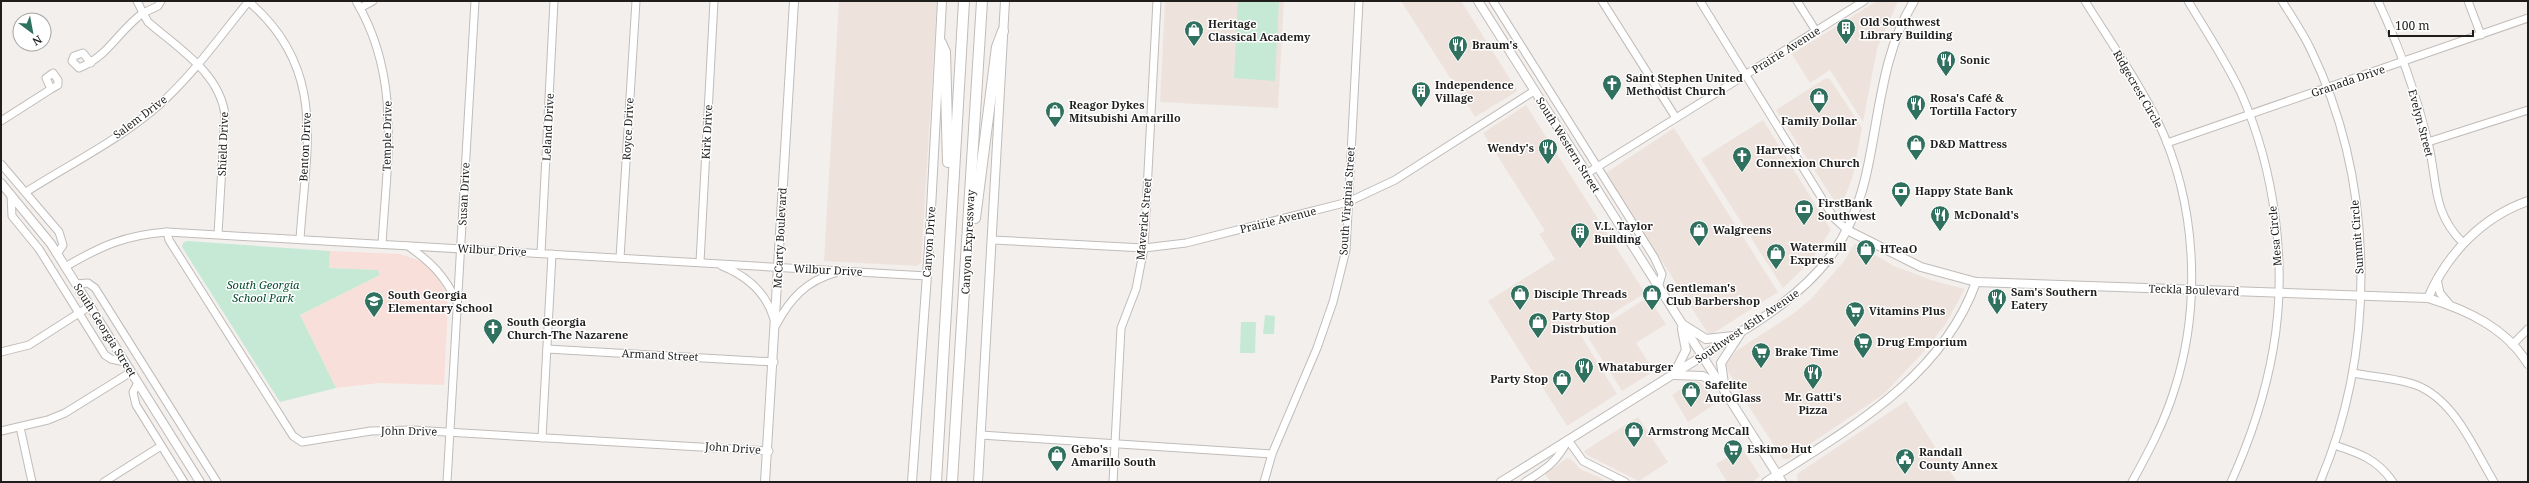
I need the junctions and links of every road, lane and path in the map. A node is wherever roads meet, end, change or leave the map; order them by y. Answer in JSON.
{"nodes":[{"id":1,"x":137,"y":1,"type":"edge"},
{"id":2,"x":160,"y":1,"type":"edge"},
{"id":3,"x":249,"y":1,"type":"edge"},
{"id":4,"x":356,"y":1,"type":"edge"},
{"id":5,"x":373,"y":1,"type":"edge"},
{"id":6,"x":475,"y":1,"type":"edge"},
{"id":7,"x":554,"y":1,"type":"edge"},
{"id":8,"x":636,"y":1,"type":"edge"},
{"id":9,"x":714,"y":1,"type":"edge"},
{"id":10,"x":794,"y":1,"type":"edge"},
{"id":11,"x":942,"y":1,"type":"edge"},
{"id":12,"x":964,"y":1,"type":"edge"},
{"id":13,"x":982,"y":1,"type":"edge"},
{"id":14,"x":1005,"y":1,"type":"edge"},
{"id":15,"x":1157,"y":1,"type":"edge"},
{"id":16,"x":1359,"y":1,"type":"edge"},
{"id":17,"x":1478,"y":1,"type":"edge"},
{"id":18,"x":1493,"y":1,"type":"edge"},
{"id":19,"x":1602,"y":1,"type":"edge"},
{"id":20,"x":1700,"y":1,"type":"edge"},
{"id":21,"x":1797,"y":1,"type":"edge"},
{"id":22,"x":1864,"y":1,"type":"edge"},
{"id":23,"x":1914,"y":1,"type":"edge"},
{"id":24,"x":2085,"y":1,"type":"edge"},
{"id":25,"x":2188,"y":1,"type":"edge"},
{"id":26,"x":2282,"y":1,"type":"edge"},
{"id":27,"x":2378,"y":1,"type":"edge"},
{"id":28,"x":2468,"y":1,"type":"edge"},
{"id":29,"x":360,"y":8,"type":"junction"},
{"id":30,"x":143,"y":13,"type":"junction"},
{"id":31,"x":2528,"y":18,"type":"edge"},
{"id":32,"x":1003,"y":31,"type":"junction"},
{"id":33,"x":1816,"y":31,"type":"junction"},
{"id":34,"x":2481,"y":35,"type":"junction"},
{"id":35,"x":941,"y":42,"type":"junction"},
{"id":36,"x":2405,"y":62,"type":"junction"},
{"id":37,"x":91,"y":63,"type":"dead end"},
{"id":38,"x":196,"y":64,"type":"junction"},
{"id":39,"x":1746,"y":75,"type":"junction"},
{"id":40,"x":2327,"y":88,"type":"junction"},
{"id":41,"x":51,"y":90,"type":"dead end"},
{"id":42,"x":1534,"y":91,"type":"junction"},
{"id":43,"x":2528,"y":110,"type":"edge"},
{"id":44,"x":2249,"y":115,"type":"junction"},
{"id":45,"x":1676,"y":118,"type":"junction"},
{"id":46,"x":1,"y":121,"type":"edge"},
{"id":47,"x":2428,"y":142,"type":"junction"},
{"id":48,"x":2167,"y":143,"type":"junction"},
{"id":49,"x":1,"y":164,"type":"edge"},
{"id":50,"x":1597,"y":167,"type":"junction"},
{"id":51,"x":1586,"y":174,"type":"junction"},
{"id":52,"x":1,"y":183,"type":"edge"},
{"id":53,"x":26,"y":192,"type":"junction"},
{"id":54,"x":11,"y":195,"type":"junction"},
{"id":55,"x":952,"y":197,"type":"junction"},
{"id":56,"x":2528,"y":201,"type":"edge"},
{"id":57,"x":1348,"y":202,"type":"junction"},
{"id":58,"x":1847,"y":230,"type":"junction"},
{"id":59,"x":167,"y":232,"type":"junction"},
{"id":60,"x":218,"y":234,"type":"junction"},
{"id":61,"x":300,"y":239,"type":"junction"},
{"id":62,"x":992,"y":240,"type":"junction"},
{"id":63,"x":2463,"y":243,"type":"junction"},
{"id":64,"x":382,"y":244,"type":"junction"},
{"id":65,"x":408,"y":246,"type":"junction"},
{"id":66,"x":461,"y":248,"type":"junction"},
{"id":67,"x":1144,"y":248,"type":"junction"},
{"id":68,"x":541,"y":253,"type":"junction"},
{"id":69,"x":57,"y":254,"type":"junction"},
{"id":70,"x":552,"y":254,"type":"junction"},
{"id":71,"x":620,"y":258,"type":"junction"},
{"id":72,"x":700,"y":262,"type":"junction"},
{"id":73,"x":715,"y":263,"type":"junction"},
{"id":74,"x":65,"y":267,"type":"junction"},
{"id":75,"x":779,"y":268,"type":"junction"},
{"id":76,"x":844,"y":271,"type":"junction"},
{"id":77,"x":927,"y":276,"type":"junction"},
{"id":78,"x":2436,"y":279,"type":"junction"},
{"id":79,"x":1976,"y":282,"type":"junction"},
{"id":80,"x":76,"y":284,"type":"junction"},
{"id":81,"x":965,"y":285,"type":"junction"},
{"id":82,"x":1658,"y":288,"type":"junction"},
{"id":83,"x":2192,"y":291,"type":"junction"},
{"id":84,"x":2278,"y":292,"type":"junction"},
{"id":85,"x":2360,"y":295,"type":"junction"},
{"id":86,"x":2428,"y":298,"type":"junction"},
{"id":87,"x":458,"y":302,"type":"junction"},
{"id":88,"x":2450,"y":305,"type":"junction"},
{"id":89,"x":90,"y":306,"type":"junction"},
{"id":90,"x":79,"y":313,"type":"junction"},
{"id":91,"x":1681,"y":324,"type":"junction"},
{"id":92,"x":776,"y":325,"type":"junction"},
{"id":93,"x":2528,"y":329,"type":"edge"},
{"id":94,"x":1739,"y":333,"type":"junction"},
{"id":95,"x":2512,"y":345,"type":"junction"},
{"id":96,"x":547,"y":349,"type":"junction"},
{"id":97,"x":1,"y":352,"type":"edge"},
{"id":98,"x":1702,"y":356,"type":"junction"},
{"id":99,"x":125,"y":362,"type":"junction"},
{"id":100,"x":774,"y":362,"type":"junction"},
{"id":101,"x":2528,"y":364,"type":"edge"},
{"id":102,"x":131,"y":372,"type":"junction"},
{"id":103,"x":2353,"y":373,"type":"junction"},
{"id":104,"x":1673,"y":375,"type":"junction"},
{"id":105,"x":138,"y":383,"type":"junction"},
{"id":106,"x":1724,"y":389,"type":"junction"},
{"id":107,"x":20,"y":427,"type":"junction"},
{"id":108,"x":1,"y":431,"type":"edge"},
{"id":109,"x":450,"y":432,"type":"junction"},
{"id":110,"x":981,"y":435,"type":"junction"},
{"id":111,"x":542,"y":438,"type":"junction"},
{"id":112,"x":1568,"y":440,"type":"junction"},
{"id":113,"x":1115,"y":444,"type":"junction"},
{"id":114,"x":2334,"y":445,"type":"junction"},
{"id":115,"x":161,"y":446,"type":"junction"},
{"id":116,"x":769,"y":451,"type":"junction"},
{"id":117,"x":1272,"y":454,"type":"junction"},
{"id":118,"x":767,"y":480,"type":"edge"},
{"id":119,"x":1775,"y":480,"type":"edge"},
{"id":120,"x":935,"y":481,"type":"edge"},
{"id":121,"x":32,"y":482,"type":"edge"},
{"id":122,"x":104,"y":482,"type":"edge"},
{"id":123,"x":184,"y":482,"type":"edge"},
{"id":124,"x":200,"y":482,"type":"edge"},
{"id":125,"x":217,"y":482,"type":"edge"},
{"id":126,"x":447,"y":482,"type":"edge"},
{"id":127,"x":912,"y":482,"type":"edge"},
{"id":128,"x":952,"y":482,"type":"edge"},
{"id":129,"x":978,"y":482,"type":"edge"},
{"id":130,"x":1113,"y":482,"type":"edge"},
{"id":131,"x":1264,"y":482,"type":"edge"},
{"id":132,"x":1501,"y":482,"type":"edge"},
{"id":133,"x":1525,"y":482,"type":"edge"},
{"id":134,"x":1625,"y":482,"type":"edge"},
{"id":135,"x":2132,"y":482,"type":"edge"},
{"id":136,"x":2231,"y":482,"type":"edge"},
{"id":137,"x":2320,"y":482,"type":"edge"},
{"id":138,"x":2393,"y":482,"type":"edge"},
{"id":139,"x":2494,"y":482,"type":"edge"}],
"edges":[{"from":1,"to":30,"type":"street","name":"Shield Drive"},
{"from":2,"to":30,"type":"street"},
{"from":3,"to":38,"type":"street","name":"Salem Drive"},
{"from":3,"to":61,"type":"street","name":"Benton Drive"},
{"from":4,"to":29,"type":"street","name":"Temple Drive"},
{"from":5,"to":29,"type":"street"},
{"from":6,"to":66,"type":"street","name":"Susan Drive"},
{"from":7,"to":68,"type":"street","name":"Leland Drive"},
{"from":8,"to":71,"type":"street","name":"Royce Drive"},
{"from":9,"to":72,"type":"street","name":"Kirk Drive"},
{"from":10,"to":75,"type":"main road","name":"McCarty Boulevard"},
{"from":11,"to":35,"type":"main road","name":"Canyon Drive"},
{"from":12,"to":55,"type":"highway","name":"Canyon Expressway"},
{"from":13,"to":81,"type":"highway","name":"Canyon Expressway"},
{"from":14,"to":32,"type":"main road"},
{"from":15,"to":67,"type":"street","name":"Maverick Street"},
{"from":16,"to":57,"type":"street","name":"South Virginia Street"},
{"from":17,"to":42,"type":"main road","name":"South Western Street"},
{"from":18,"to":50,"type":"street","name":"South Western Street"},
{"from":19,"to":45,"type":"street"},
{"from":20,"to":39,"type":"street"},
{"from":21,"to":33,"type":"street"},
{"from":22,"to":33,"type":"street","name":"Prairie Avenue"},
{"from":23,"to":58,"type":"main road","name":"Southwest 45th Avenue"},
{"from":24,"to":48,"type":"street","name":"Ridgecrest Circle"},
{"from":25,"to":44,"type":"street","name":"Mesa Circle"},
{"from":26,"to":40,"type":"street","name":"Summit Circle"},
{"from":27,"to":36,"type":"street","name":"Evelyn Street"},
{"from":28,"to":34,"type":"street"},
{"from":29,"to":64,"type":"street","name":"Temple Drive"},
{"from":30,"to":37,"type":"street"},
{"from":30,"to":38,"type":"street","name":"Shield Drive"},
{"from":31,"to":34,"type":"street","name":"Granada Drive"},
{"from":32,"to":62,"type":"main road"},
{"from":32,"to":81,"type":"highway"},
{"from":33,"to":39,"type":"street","name":"Prairie Avenue"},
{"from":34,"to":36,"type":"street","name":"Granada Drive"},
{"from":35,"to":55,"type":"highway"},
{"from":35,"to":77,"type":"main road","name":"Canyon Drive"},
{"from":36,"to":40,"type":"street","name":"Granada Drive"},
{"from":36,"to":47,"type":"street","name":"Evelyn Street"},
{"from":38,"to":53,"type":"street","name":"Salem Drive"},
{"from":38,"to":60,"type":"street","name":"Shield Drive"},
{"from":39,"to":45,"type":"street","name":"Prairie Avenue"},
{"from":39,"to":58,"type":"street"},
{"from":40,"to":44,"type":"street","name":"Granada Drive"},
{"from":40,"to":85,"type":"street","name":"Summit Circle"},
{"from":41,"to":46,"type":"street"},
{"from":42,"to":51,"type":"main road","name":"South Western Street"},
{"from":42,"to":57,"type":"street","name":"Prairie Avenue"},
{"from":43,"to":47,"type":"street"},
{"from":44,"to":48,"type":"street","name":"Granada Drive"},
{"from":44,"to":84,"type":"street","name":"Mesa Circle"},
{"from":45,"to":50,"type":"street","name":"Prairie Avenue"},
{"from":47,"to":63,"type":"street","name":"Evelyn Street"},
{"from":48,"to":83,"type":"street","name":"Ridgecrest Circle"},
{"from":49,"to":53,"type":"street"},
{"from":50,"to":51,"type":"street","name":"Prairie Avenue"},
{"from":50,"to":82,"type":"street","name":"South Western Street"},
{"from":51,"to":82,"type":"main road","name":"South Western Street"},
{"from":52,"to":54,"type":"main road","name":"South Georgia Street"},
{"from":53,"to":69,"type":"street"},
{"from":54,"to":69,"type":"main road","name":"South Georgia Street"},
{"from":54,"to":90,"type":"street"},
{"from":55,"to":120,"type":"highway","name":"Canyon Expressway"},
{"from":56,"to":63,"type":"main road"},
{"from":57,"to":67,"type":"street","name":"Prairie Avenue"},
{"from":57,"to":117,"type":"street","name":"South Virginia Street"},
{"from":58,"to":79,"type":"main road","name":"Teckla Boulevard"},
{"from":58,"to":94,"type":"main road","name":"Southwest 45th Avenue"},
{"from":59,"to":60,"type":"street","name":"Wilbur Drive"},
{"from":59,"to":74,"type":"street","name":"Wilbur Drive"},
{"from":59,"to":109,"type":"street","name":"John Drive"},
{"from":60,"to":61,"type":"street","name":"Wilbur Drive"},
{"from":61,"to":64,"type":"street","name":"Wilbur Drive"},
{"from":62,"to":67,"type":"street","name":"Prairie Avenue"},
{"from":62,"to":110,"type":"main road"},
{"from":63,"to":78,"type":"main road"},
{"from":64,"to":65,"type":"street","name":"Wilbur Drive"},
{"from":65,"to":66,"type":"street","name":"Wilbur Drive"},
{"from":65,"to":87,"type":"street"},
{"from":66,"to":68,"type":"street","name":"Wilbur Drive"},
{"from":66,"to":87,"type":"street","name":"Susan Drive"},
{"from":67,"to":113,"type":"street","name":"Maverick Street"},
{"from":68,"to":70,"type":"street","name":"Wilbur Drive"},
{"from":69,"to":74,"type":"main road","name":"South Georgia Street"},
{"from":70,"to":71,"type":"street","name":"Wilbur Drive"},
{"from":70,"to":96,"type":"street"},
{"from":71,"to":72,"type":"street","name":"Wilbur Drive"},
{"from":72,"to":73,"type":"street","name":"Wilbur Drive"},
{"from":73,"to":75,"type":"street","name":"Wilbur Drive"},
{"from":73,"to":92,"type":"street"},
{"from":74,"to":80,"type":"main road","name":"South Georgia Street"},
{"from":75,"to":76,"type":"street","name":"Wilbur Drive"},
{"from":75,"to":92,"type":"main road","name":"McCarty Boulevard"},
{"from":76,"to":77,"type":"street","name":"Wilbur Drive"},
{"from":76,"to":92,"type":"street"},
{"from":77,"to":127,"type":"main road","name":"Canyon Drive"},
{"from":78,"to":86,"type":"main road"},
{"from":78,"to":88,"type":"street"},
{"from":79,"to":83,"type":"main road","name":"Teckla Boulevard"},
{"from":79,"to":119,"type":"main road"},
{"from":80,"to":89,"type":"main road","name":"South Georgia Street"},
{"from":80,"to":125,"type":"street"},
{"from":81,"to":128,"type":"highway","name":"Canyon Expressway"},
{"from":82,"to":91,"type":"main road","name":"South Western Street"},
{"from":83,"to":84,"type":"main road","name":"Teckla Boulevard"},
{"from":83,"to":135,"type":"street","name":"Ridgecrest Circle"},
{"from":84,"to":85,"type":"main road","name":"Teckla Boulevard"},
{"from":84,"to":136,"type":"street","name":"Mesa Circle"},
{"from":85,"to":86,"type":"main road","name":"Teckla Boulevard"},
{"from":85,"to":103,"type":"street","name":"Summit Circle"},
{"from":86,"to":88,"type":"main road","name":"Teckla Boulevard"},
{"from":87,"to":109,"type":"street","name":"Susan Drive"},
{"from":88,"to":95,"type":"main road","name":"Teckla Boulevard"},
{"from":89,"to":90,"type":"street"},
{"from":89,"to":99,"type":"main road","name":"South Georgia Street"},
{"from":90,"to":97,"type":"street"},
{"from":90,"to":99,"type":"street"},
{"from":91,"to":94,"type":"main road"},
{"from":91,"to":98,"type":"main road","name":"South Western Street"},
{"from":91,"to":104,"type":"main road"},
{"from":92,"to":100,"type":"main road","name":"McCarty Boulevard"},
{"from":93,"to":95,"type":"street"},
{"from":94,"to":98,"type":"main road","name":"Southwest 45th Avenue"},
{"from":94,"to":106,"type":"main road"},
{"from":95,"to":101,"type":"main road","name":"Teckla Boulevard"},
{"from":96,"to":100,"type":"street","name":"Armand Street"},
{"from":96,"to":111,"type":"street"},
{"from":98,"to":104,"type":"main road","name":"Southwest 45th Avenue"},
{"from":98,"to":106,"type":"main road","name":"South Western Street"},
{"from":99,"to":102,"type":"main road","name":"South Georgia Street"},
{"from":100,"to":116,"type":"main road","name":"McCarty Boulevard"},
{"from":102,"to":105,"type":"main road","name":"South Georgia Street"},
{"from":102,"to":107,"type":"street"},
{"from":103,"to":114,"type":"street","name":"Summit Circle"},
{"from":103,"to":139,"type":"street"},
{"from":104,"to":106,"type":"main road"},
{"from":104,"to":112,"type":"main road","name":"Southwest 45th Avenue"},
{"from":105,"to":115,"type":"street"},
{"from":105,"to":124,"type":"main road","name":"South Georgia Street"},
{"from":106,"to":119,"type":"main road","name":"South Western Street"},
{"from":107,"to":108,"type":"street"},
{"from":107,"to":121,"type":"street"},
{"from":109,"to":111,"type":"street","name":"John Drive"},
{"from":109,"to":126,"type":"street","name":"Susan Drive"},
{"from":110,"to":113,"type":"street"},
{"from":110,"to":129,"type":"main road"},
{"from":111,"to":116,"type":"street","name":"John Drive"},
{"from":112,"to":132,"type":"main road","name":"Southwest 45th Avenue"},
{"from":112,"to":133,"type":"street"},
{"from":112,"to":134,"type":"street"},
{"from":113,"to":117,"type":"street"},
{"from":113,"to":130,"type":"street","name":"Maverick Street"},
{"from":114,"to":137,"type":"street","name":"Summit Circle"},
{"from":114,"to":138,"type":"street"},
{"from":115,"to":122,"type":"street"},
{"from":115,"to":123,"type":"street"},
{"from":116,"to":118,"type":"main road","name":"McCarty Boulevard"},
{"from":117,"to":131,"type":"street","name":"South Virginia Street"}]}
